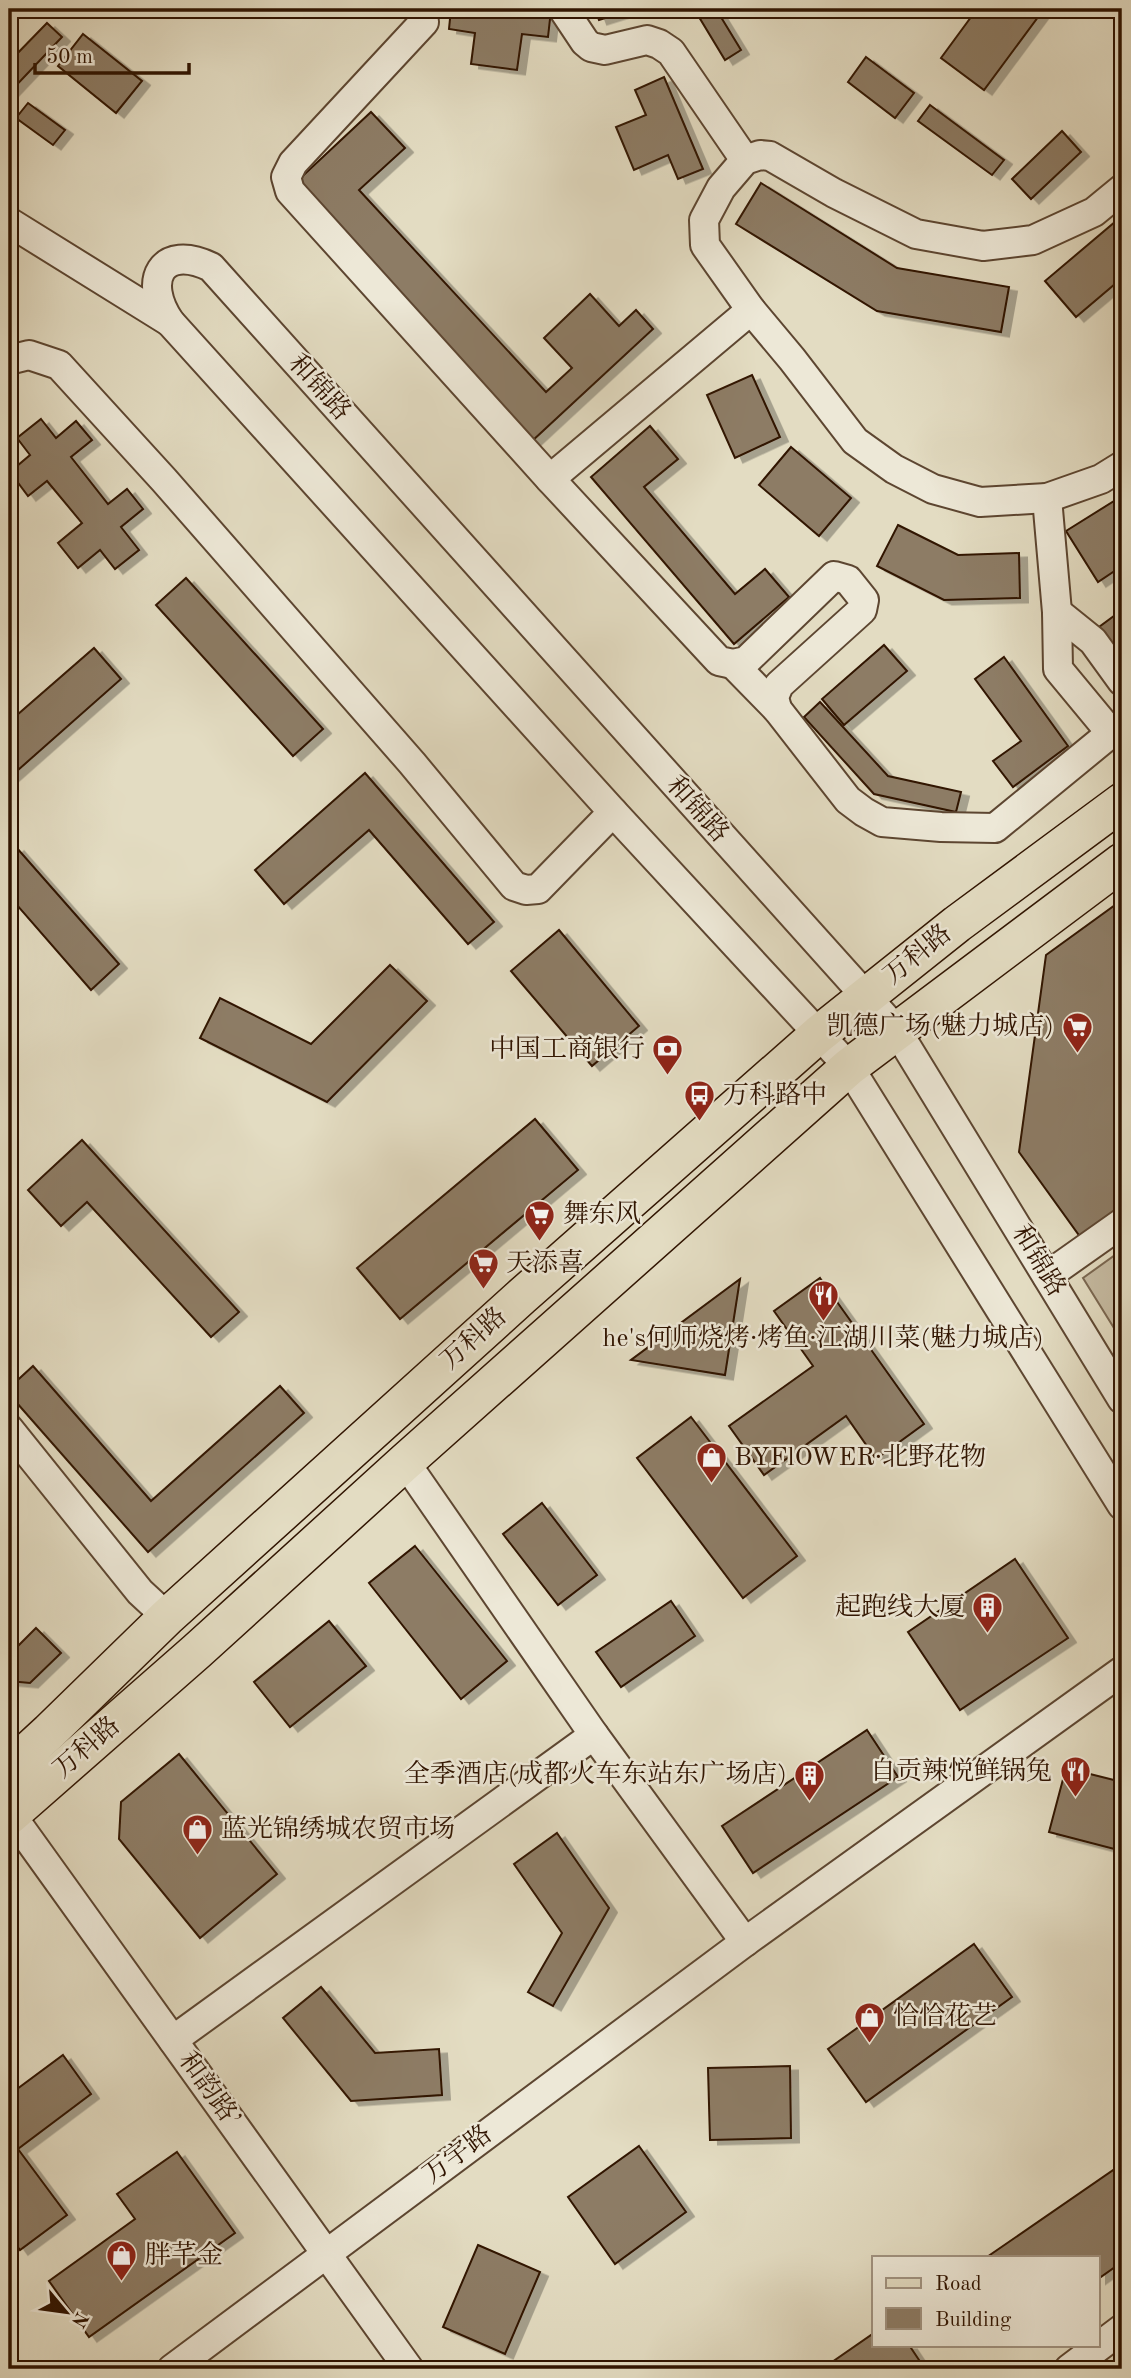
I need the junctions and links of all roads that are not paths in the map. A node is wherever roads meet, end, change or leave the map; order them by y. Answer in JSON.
{"nodes":[{"id":1,"x":563,"y":9,"type":"edge"},
{"id":2,"x":424,"y":22,"type":"dead end"},
{"id":3,"x":745,"y":160,"type":"junction"},
{"id":4,"x":1122,"y":189,"type":"edge"},
{"id":5,"x":9,"y":222,"type":"edge"},
{"id":6,"x":751,"y":310,"type":"junction"},
{"id":7,"x":170,"y":322,"type":"junction"},
{"id":8,"x":9,"y":360,"type":"edge"},
{"id":9,"x":1122,"y":466,"type":"edge"},
{"id":10,"x":550,"y":479,"type":"junction"},
{"id":11,"x":1047,"y":498,"type":"junction"},
{"id":12,"x":1057,"y":612,"type":"junction"},
{"id":13,"x":733,"y":664,"type":"junction"},
{"id":14,"x":1122,"y":681,"type":"edge"},
{"id":15,"x":777,"y":709,"type":"junction"},
{"id":16,"x":1117,"y":729,"type":"edge"},
{"id":17,"x":1122,"y":802,"type":"edge"},
{"id":18,"x":613,"y":812,"type":"junction"},
{"id":19,"x":1122,"y":862,"type":"edge"},
{"id":20,"x":866,"y":997,"type":"junction"},
{"id":21,"x":897,"y":1031,"type":"junction"},
{"id":22,"x":819,"y":1034,"type":"junction"},
{"id":23,"x":849,"y":1067,"type":"junction"},
{"id":24,"x":1122,"y":1223,"type":"edge"},
{"id":25,"x":1046,"y":1276,"type":"junction"},
{"id":26,"x":1122,"y":1399,"type":"edge"},
{"id":27,"x":9,"y":1429,"type":"edge"},
{"id":28,"x":405,"y":1462,"type":"junction"},
{"id":29,"x":1122,"y":1505,"type":"edge"},
{"id":30,"x":167,"y":1617,"type":"junction"},
{"id":31,"x":1122,"y":1671,"type":"edge"},
{"id":32,"x":594,"y":1735,"type":"junction"},
{"id":33,"x":9,"y":1769,"type":"edge"},
{"id":34,"x":9,"y":1814,"type":"edge"},
{"id":35,"x":745,"y":1942,"type":"junction"},
{"id":36,"x":173,"y":2040,"type":"junction"},
{"id":37,"x":330,"y":2259,"type":"junction"},
{"id":38,"x":1122,"y":2329,"type":"edge"},
{"id":39,"x":1099,"y":2346,"type":"edge"},
{"id":40,"x":1100,"y":2346,"type":"edge"},
{"id":41,"x":172,"y":2369,"type":"edge"},
{"id":42,"x":189,"y":2369,"type":"edge"},
{"id":43,"x":409,"y":2369,"type":"edge"},
{"id":44,"x":1069,"y":2369,"type":"edge"}],
"edges":[{"from":1,"to":3,"type":"street"},
{"from":2,"to":10,"type":"street"},
{"from":3,"to":4,"type":"street"},
{"from":3,"to":6,"type":"street"},
{"from":5,"to":7,"type":"street"},
{"from":6,"to":10,"type":"street"},
{"from":6,"to":11,"type":"street"},
{"from":7,"to":18,"type":"street"},
{"from":7,"to":20,"type":"street","name":"和锦路"},
{"from":8,"to":18,"type":"street"},
{"from":9,"to":11,"type":"street"},
{"from":10,"to":13,"type":"street"},
{"from":11,"to":12,"type":"street"},
{"from":12,"to":14,"type":"street"},
{"from":12,"to":16,"type":"street"},
{"from":13,"to":15,"type":"street"},
{"from":13,"to":15,"type":"street"},
{"from":15,"to":16,"type":"street"},
{"from":17,"to":20,"type":"main road","name":"万科路"},
{"from":18,"to":22,"type":"street"},
{"from":19,"to":21,"type":"main road","name":"万科路"},
{"from":20,"to":21,"type":"street","name":"和锦路"},
{"from":20,"to":22,"type":"main road","name":"万科路"},
{"from":21,"to":23,"type":"main road","name":"万科路"},
{"from":21,"to":25,"type":"street","name":"和锦路"},
{"from":22,"to":23,"type":"street"},
{"from":22,"to":30,"type":"main road","name":"万科路"},
{"from":23,"to":28,"type":"main road","name":"万科路"},
{"from":23,"to":29,"type":"street"},
{"from":24,"to":25,"type":"street"},
{"from":25,"to":26,"type":"street","name":"和锦路"},
{"from":27,"to":30,"type":"street"},
{"from":28,"to":32,"type":"street"},
{"from":28,"to":34,"type":"main road","name":"万科路"},
{"from":30,"to":33,"type":"main road","name":"万科路"},
{"from":31,"to":35,"type":"street","name":"万宇路"},
{"from":32,"to":35,"type":"street"},
{"from":32,"to":36,"type":"street"},
{"from":34,"to":36,"type":"street","name":"和韵路’"},
{"from":35,"to":37,"type":"street","name":"万宇路"},
{"from":36,"to":37,"type":"street","name":"和韵路’"},
{"from":37,"to":41,"type":"street","name":"万宇路"},
{"from":37,"to":42,"type":"street","name":"万宇路"},
{"from":37,"to":43,"type":"street","name":"和韵路’"},
{"from":38,"to":40,"type":"street"},
{"from":39,"to":44,"type":"street"}]}
